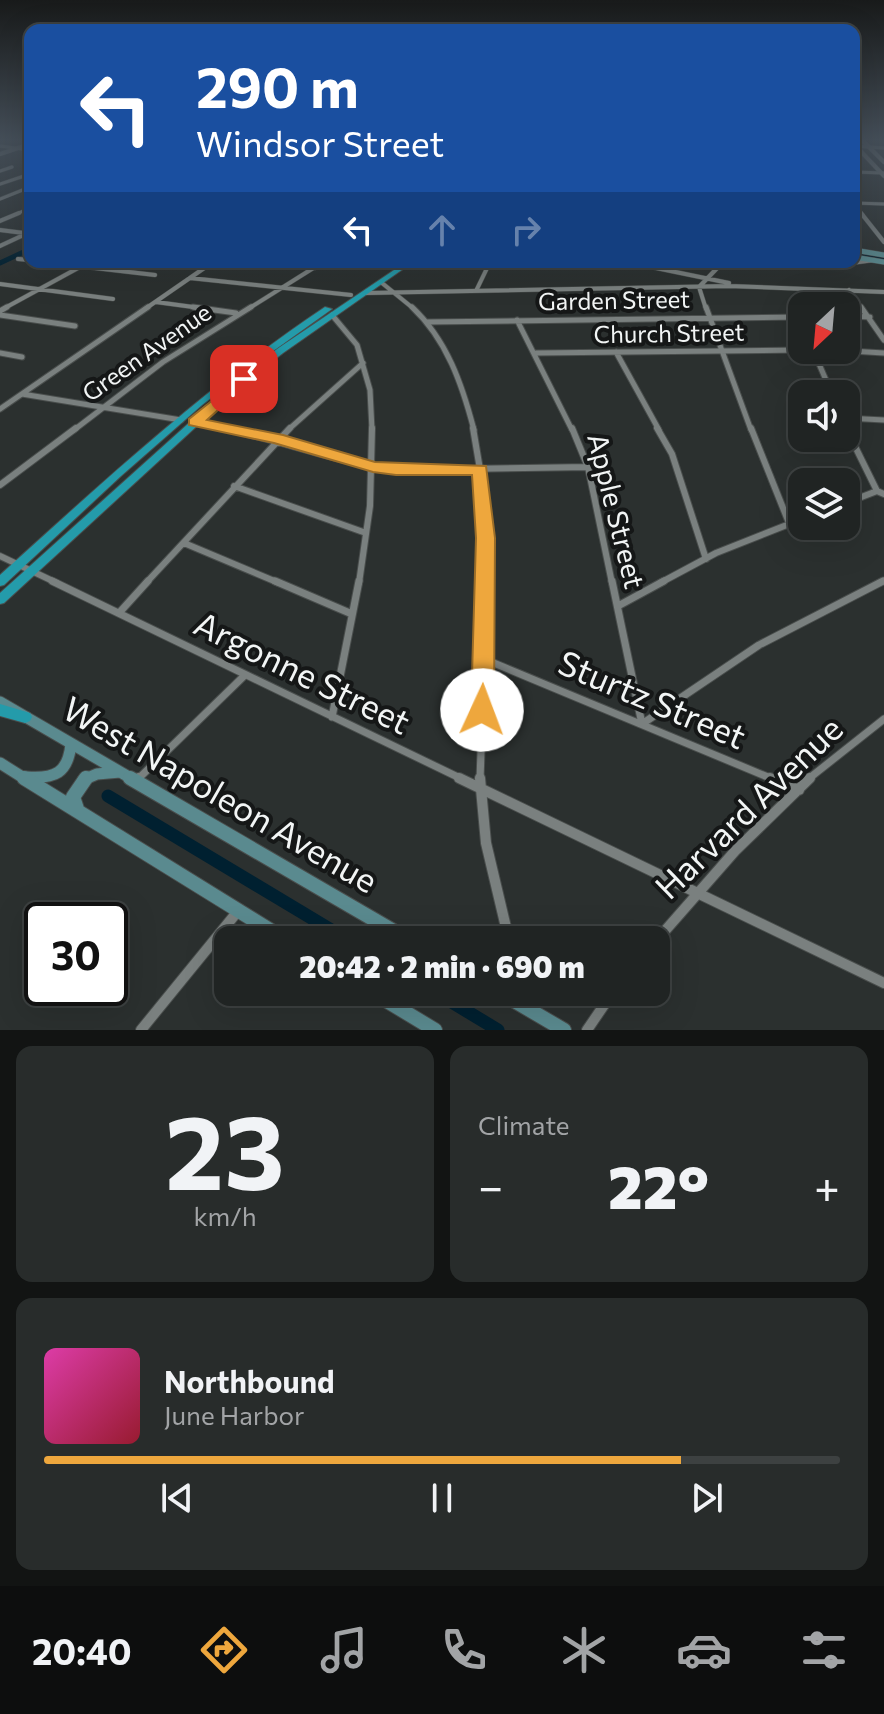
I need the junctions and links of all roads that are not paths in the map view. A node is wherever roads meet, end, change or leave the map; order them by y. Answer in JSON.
{"nodes":[{"id":1,"x":24,"y":190,"type":"edge"},
{"id":2,"x":0,"y":199,"type":"edge"},
{"id":3,"x":860,"y":203,"type":"edge"},
{"id":4,"x":884,"y":204,"type":"edge"},
{"id":5,"x":24,"y":211,"type":"edge"},
{"id":6,"x":860,"y":211,"type":"edge"},
{"id":7,"x":860,"y":219,"type":"edge"},
{"id":8,"x":867,"y":220,"type":"junction"},
{"id":9,"x":0,"y":221,"type":"edge"},
{"id":10,"x":0,"y":230,"type":"edge"},
{"id":11,"x":24,"y":233,"type":"edge"},
{"id":12,"x":24,"y":235,"type":"edge"},
{"id":13,"x":883,"y":240,"type":"edge"},
{"id":14,"x":0,"y":246,"type":"edge"},
{"id":15,"x":860,"y":251,"type":"edge"},
{"id":16,"x":884,"y":255,"type":"edge"},
{"id":17,"x":860,"y":258,"type":"edge"},
{"id":18,"x":18,"y":259,"type":"dead end"},
{"id":19,"x":24,"y":260,"type":"edge"},
{"id":20,"x":874,"y":260,"type":"junction"},
{"id":21,"x":860,"y":262,"type":"edge"},
{"id":22,"x":884,"y":262,"type":"edge"},
{"id":23,"x":78,"y":268,"type":"edge"},
{"id":24,"x":89,"y":268,"type":"edge"},
{"id":25,"x":204,"y":268,"type":"edge"},
{"id":26,"x":315,"y":268,"type":"edge"},
{"id":27,"x":392,"y":268,"type":"edge"},
{"id":28,"x":400,"y":268,"type":"edge"},
{"id":29,"x":487,"y":268,"type":"edge"},
{"id":30,"x":653,"y":268,"type":"edge"},
{"id":31,"x":717,"y":268,"type":"edge"},
{"id":32,"x":155,"y":275,"type":"dead end"},
{"id":33,"x":190,"y":278,"type":"junction"},
{"id":34,"x":706,"y":280,"type":"junction"},
{"id":35,"x":378,"y":281,"type":"junction"},
{"id":36,"x":0,"y":284,"type":"edge"},
{"id":37,"x":752,"y":286,"type":"junction"},
{"id":38,"x":699,"y":287,"type":"junction"},
{"id":39,"x":39,"y":289,"type":"junction"},
{"id":40,"x":279,"y":289,"type":"junction"},
{"id":41,"x":849,"y":290,"type":"junction"},
{"id":42,"x":476,"y":291,"type":"junction"},
{"id":43,"x":884,"y":292,"type":"edge"},
{"id":44,"x":366,"y":293,"type":"junction"},
{"id":45,"x":397,"y":294,"type":"junction"},
{"id":46,"x":351,"y":295,"type":"junction"},
{"id":47,"x":113,"y":299,"type":"dead end"},
{"id":48,"x":156,"y":302,"type":"junction"},
{"id":49,"x":0,"y":313,"type":"edge"},
{"id":50,"x":335,"y":313,"type":"junction"},
{"id":51,"x":236,"y":314,"type":"junction"},
{"id":52,"x":788,"y":317,"type":"edge"},
{"id":53,"x":860,"y":317,"type":"edge"},
{"id":54,"x":870,"y":317,"type":"junction"},
{"id":55,"x":708,"y":318,"type":"junction"},
{"id":56,"x":517,"y":320,"type":"junction"},
{"id":57,"x":426,"y":322,"type":"junction"},
{"id":58,"x":75,"y":326,"type":"dead end"},
{"id":59,"x":884,"y":340,"type":"edge"},
{"id":60,"x":788,"y":350,"type":"edge"},
{"id":61,"x":720,"y":351,"type":"junction"},
{"id":62,"x":616,"y":352,"type":"junction"},
{"id":63,"x":860,"y":352,"type":"edge"},
{"id":64,"x":0,"y":353,"type":"edge"},
{"id":65,"x":536,"y":353,"type":"junction"},
{"id":66,"x":884,"y":353,"type":"edge"},
{"id":67,"x":22,"y":357,"type":"dead end"},
{"id":68,"x":363,"y":363,"type":"junction"},
{"id":69,"x":22,"y":394,"type":"junction"},
{"id":70,"x":197,"y":406,"type":"junction"},
{"id":71,"x":101,"y":407,"type":"junction"},
{"id":72,"x":0,"y":409,"type":"edge"},
{"id":73,"x":860,"y":419,"type":"edge"},
{"id":74,"x":181,"y":420,"type":"junction"},
{"id":75,"x":884,"y":420,"type":"edge"},
{"id":76,"x":195,"y":422,"type":"junction"},
{"id":77,"x":178,"y":437,"type":"junction"},
{"id":78,"x":277,"y":439,"type":"junction"},
{"id":79,"x":859,"y":452,"type":"edge"},
{"id":80,"x":373,"y":467,"type":"junction"},
{"id":81,"x":588,"y":467,"type":"junction"},
{"id":82,"x":480,"y":470,"type":"junction"},
{"id":83,"x":0,"y":485,"type":"edge"},
{"id":84,"x":234,"y":486,"type":"junction"},
{"id":85,"x":880,"y":493,"type":"edge"},
{"id":86,"x":860,"y":499,"type":"edge"},
{"id":87,"x":788,"y":521,"type":"edge"},
{"id":88,"x":788,"y":523,"type":"edge"},
{"id":89,"x":366,"y":533,"type":"junction"},
{"id":90,"x":184,"y":543,"type":"junction"},
{"id":91,"x":0,"y":556,"type":"edge"},
{"id":92,"x":706,"y":559,"type":"junction"},
{"id":93,"x":19,"y":564,"type":"junction"},
{"id":94,"x":32,"y":571,"type":"junction"},
{"id":95,"x":884,"y":581,"type":"edge"},
{"id":96,"x":0,"y":582,"type":"edge"},
{"id":97,"x":0,"y":600,"type":"edge"},
{"id":98,"x":618,"y":606,"type":"junction"},
{"id":99,"x":119,"y":613,"type":"junction"},
{"id":100,"x":352,"y":614,"type":"junction"},
{"id":101,"x":484,"y":659,"type":"junction"},
{"id":102,"x":245,"y":675,"type":"junction"},
{"id":103,"x":0,"y":702,"type":"edge"},
{"id":104,"x":0,"y":710,"type":"edge"},
{"id":105,"x":25,"y":717,"type":"junction"},
{"id":106,"x":332,"y":717,"type":"junction"},
{"id":107,"x":884,"y":719,"type":"edge"},
{"id":108,"x":642,"y":724,"type":"junction"},
{"id":109,"x":71,"y":744,"type":"junction"},
{"id":110,"x":0,"y":763,"type":"edge"},
{"id":111,"x":120,"y":772,"type":"junction"},
{"id":112,"x":23,"y":777,"type":"junction"},
{"id":113,"x":136,"y":781,"type":"junction"},
{"id":114,"x":480,"y":788,"type":"junction"},
{"id":115,"x":799,"y":790,"type":"junction"},
{"id":116,"x":77,"y":810,"type":"junction"},
{"id":117,"x":696,"y":892,"type":"junction"},
{"id":118,"x":238,"y":911,"type":"junction"},
{"id":119,"x":263,"y":926,"type":"edge"},
{"id":120,"x":385,"y":926,"type":"edge"},
{"id":121,"x":506,"y":926,"type":"edge"},
{"id":122,"x":668,"y":926,"type":"edge"},
{"id":123,"x":883,"y":980,"type":"edge"},
{"id":124,"x":395,"y":1006,"type":"edge"},
{"id":125,"x":524,"y":1006,"type":"edge"},
{"id":126,"x":528,"y":1006,"type":"edge"},
{"id":127,"x":603,"y":1006,"type":"edge"},
{"id":128,"x":529,"y":1009,"type":"junction"},
{"id":129,"x":141,"y":1030,"type":"edge"},
{"id":130,"x":435,"y":1030,"type":"edge"},
{"id":131,"x":564,"y":1030,"type":"edge"},
{"id":132,"x":587,"y":1030,"type":"edge"}],
"edges":[{"from":1,"to":2,"type":"street"},
{"from":3,"to":4,"type":"street"},
{"from":5,"to":9,"type":"street"},
{"from":6,"to":8,"type":"street"},
{"from":7,"to":8,"type":"street"},
{"from":8,"to":13,"type":"street"},
{"from":10,"to":11,"type":"street"},
{"from":12,"to":14,"type":"street"},
{"from":15,"to":16,"type":"main road"},
{"from":17,"to":20,"type":"main road"},
{"from":18,"to":19,"type":"street"},
{"from":20,"to":21,"type":"street"},
{"from":20,"to":22,"type":"main road"},
{"from":23,"to":39,"type":"street"},
{"from":24,"to":32,"type":"street"},
{"from":25,"to":33,"type":"street"},
{"from":26,"to":40,"type":"street","name":"Green Avenue"},
{"from":27,"to":35,"type":"highway"},
{"from":28,"to":35,"type":"highway"},
{"from":29,"to":42,"type":"street"},
{"from":30,"to":34,"type":"street"},
{"from":31,"to":34,"type":"street"},
{"from":33,"to":40,"type":"street"},
{"from":33,"to":48,"type":"street"},
{"from":34,"to":37,"type":"street"},
{"from":34,"to":38,"type":"street"},
{"from":35,"to":44,"type":"highway"},
{"from":35,"to":45,"type":"street"},
{"from":35,"to":46,"type":"highway"},
{"from":36,"to":39,"type":"street"},
{"from":37,"to":38,"type":"street"},
{"from":37,"to":41,"type":"street"},
{"from":38,"to":42,"type":"street"},
{"from":38,"to":55,"type":"street"},
{"from":39,"to":47,"type":"street"},
{"from":39,"to":49,"type":"street"},
{"from":40,"to":46,"type":"street"},
{"from":40,"to":51,"type":"street","name":"Green Avenue"},
{"from":41,"to":43,"type":"street"},
{"from":41,"to":54,"type":"street"},
{"from":42,"to":45,"type":"street"},
{"from":44,"to":45,"type":"street"},
{"from":44,"to":50,"type":"highway"},
{"from":45,"to":57,"type":"street"},
{"from":46,"to":50,"type":"highway"},
{"from":46,"to":70,"type":"highway"},
{"from":48,"to":51,"type":"street"},
{"from":48,"to":69,"type":"street"},
{"from":49,"to":58,"type":"street"},
{"from":50,"to":68,"type":"street"},
{"from":50,"to":76,"type":"highway"},
{"from":51,"to":71,"type":"street","name":"Green Avenue"},
{"from":52,"to":55,"type":"street","name":"Garden Street"},
{"from":53,"to":54,"type":"street"},
{"from":54,"to":59,"type":"street"},
{"from":55,"to":56,"type":"street","name":"Garden Street"},
{"from":55,"to":61,"type":"street"},
{"from":56,"to":57,"type":"street","name":"Garden Street"},
{"from":56,"to":65,"type":"street","name":"Apple Street"},
{"from":57,"to":82,"type":"street"},
{"from":60,"to":61,"type":"street","name":"Church Street"},
{"from":61,"to":62,"type":"street","name":"Church Street"},
{"from":61,"to":87,"type":"street"},
{"from":62,"to":65,"type":"street","name":"Church Street"},
{"from":62,"to":92,"type":"street"},
{"from":63,"to":66,"type":"street"},
{"from":64,"to":67,"type":"street"},
{"from":65,"to":81,"type":"street","name":"Apple Street"},
{"from":68,"to":78,"type":"street"},
{"from":68,"to":80,"type":"street"},
{"from":69,"to":71,"type":"street"},
{"from":69,"to":72,"type":"street"},
{"from":70,"to":74,"type":"highway"},
{"from":70,"to":76,"type":"highway"},
{"from":71,"to":74,"type":"street"},
{"from":71,"to":83,"type":"street","name":"Green Avenue"},
{"from":73,"to":75,"type":"street"},
{"from":74,"to":77,"type":"highway"},
{"from":74,"to":93,"type":"highway"},
{"from":76,"to":77,"type":"highway"},
{"from":76,"to":78,"type":"street"},
{"from":77,"to":94,"type":"highway"},
{"from":78,"to":80,"type":"street"},
{"from":78,"to":84,"type":"street"},
{"from":79,"to":85,"type":"street"},
{"from":80,"to":82,"type":"street"},
{"from":80,"to":89,"type":"street"},
{"from":81,"to":82,"type":"street"},
{"from":81,"to":98,"type":"street","name":"Apple Street"},
{"from":82,"to":101,"type":"street"},
{"from":84,"to":89,"type":"street"},
{"from":84,"to":90,"type":"street"},
{"from":85,"to":86,"type":"street"},
{"from":88,"to":92,"type":"street"},
{"from":89,"to":100,"type":"street"},
{"from":90,"to":99,"type":"street"},
{"from":90,"to":100,"type":"street"},
{"from":91,"to":93,"type":"street","name":"Argonne Street"},
{"from":92,"to":98,"type":"street"},
{"from":93,"to":94,"type":"street","name":"Argonne Street"},
{"from":93,"to":96,"type":"highway"},
{"from":94,"to":97,"type":"highway"},
{"from":94,"to":99,"type":"street","name":"Argonne Street"},
{"from":95,"to":108,"type":"street"},
{"from":98,"to":108,"type":"street","name":"Apple Street"},
{"from":99,"to":102,"type":"street","name":"Argonne Street"},
{"from":100,"to":106,"type":"street"},
{"from":101,"to":108,"type":"street","name":"Sturtz Street"},
{"from":101,"to":114,"type":"street"},
{"from":102,"to":106,"type":"street","name":"Argonne Street"},
{"from":102,"to":113,"type":"street"},
{"from":103,"to":105,"type":"main road","name":"West Napoleon Avenue"},
{"from":104,"to":105,"type":"highway"},
{"from":105,"to":109,"type":"main road","name":"West Napoleon Avenue"},
{"from":106,"to":114,"type":"street","name":"Argonne Street"},
{"from":107,"to":115,"type":"street","name":"Harvard Avenue"},
{"from":108,"to":115,"type":"street","name":"Sturtz Street"},
{"from":109,"to":111,"type":"main road","name":"West Napoleon Avenue"},
{"from":109,"to":112,"type":"main road"},
{"from":110,"to":112,"type":"main road"},
{"from":111,"to":113,"type":"main road","name":"West Napoleon Avenue"},
{"from":111,"to":116,"type":"main road"},
{"from":112,"to":116,"type":"main road"},
{"from":113,"to":120,"type":"main road","name":"West Napoleon Avenue"},
{"from":114,"to":117,"type":"street","name":"Argonne Street"},
{"from":114,"to":121,"type":"street"},
{"from":115,"to":117,"type":"street","name":"Harvard Avenue"},
{"from":116,"to":118,"type":"main road"},
{"from":117,"to":122,"type":"street","name":"Harvard Avenue"},
{"from":117,"to":123,"type":"street","name":"Argonne Street"},
{"from":118,"to":119,"type":"main road"},
{"from":118,"to":129,"type":"street"},
{"from":124,"to":130,"type":"main road"},
{"from":125,"to":128,"type":"main road"},
{"from":126,"to":128,"type":"street"},
{"from":127,"to":132,"type":"street"},
{"from":128,"to":131,"type":"main road"}]}
